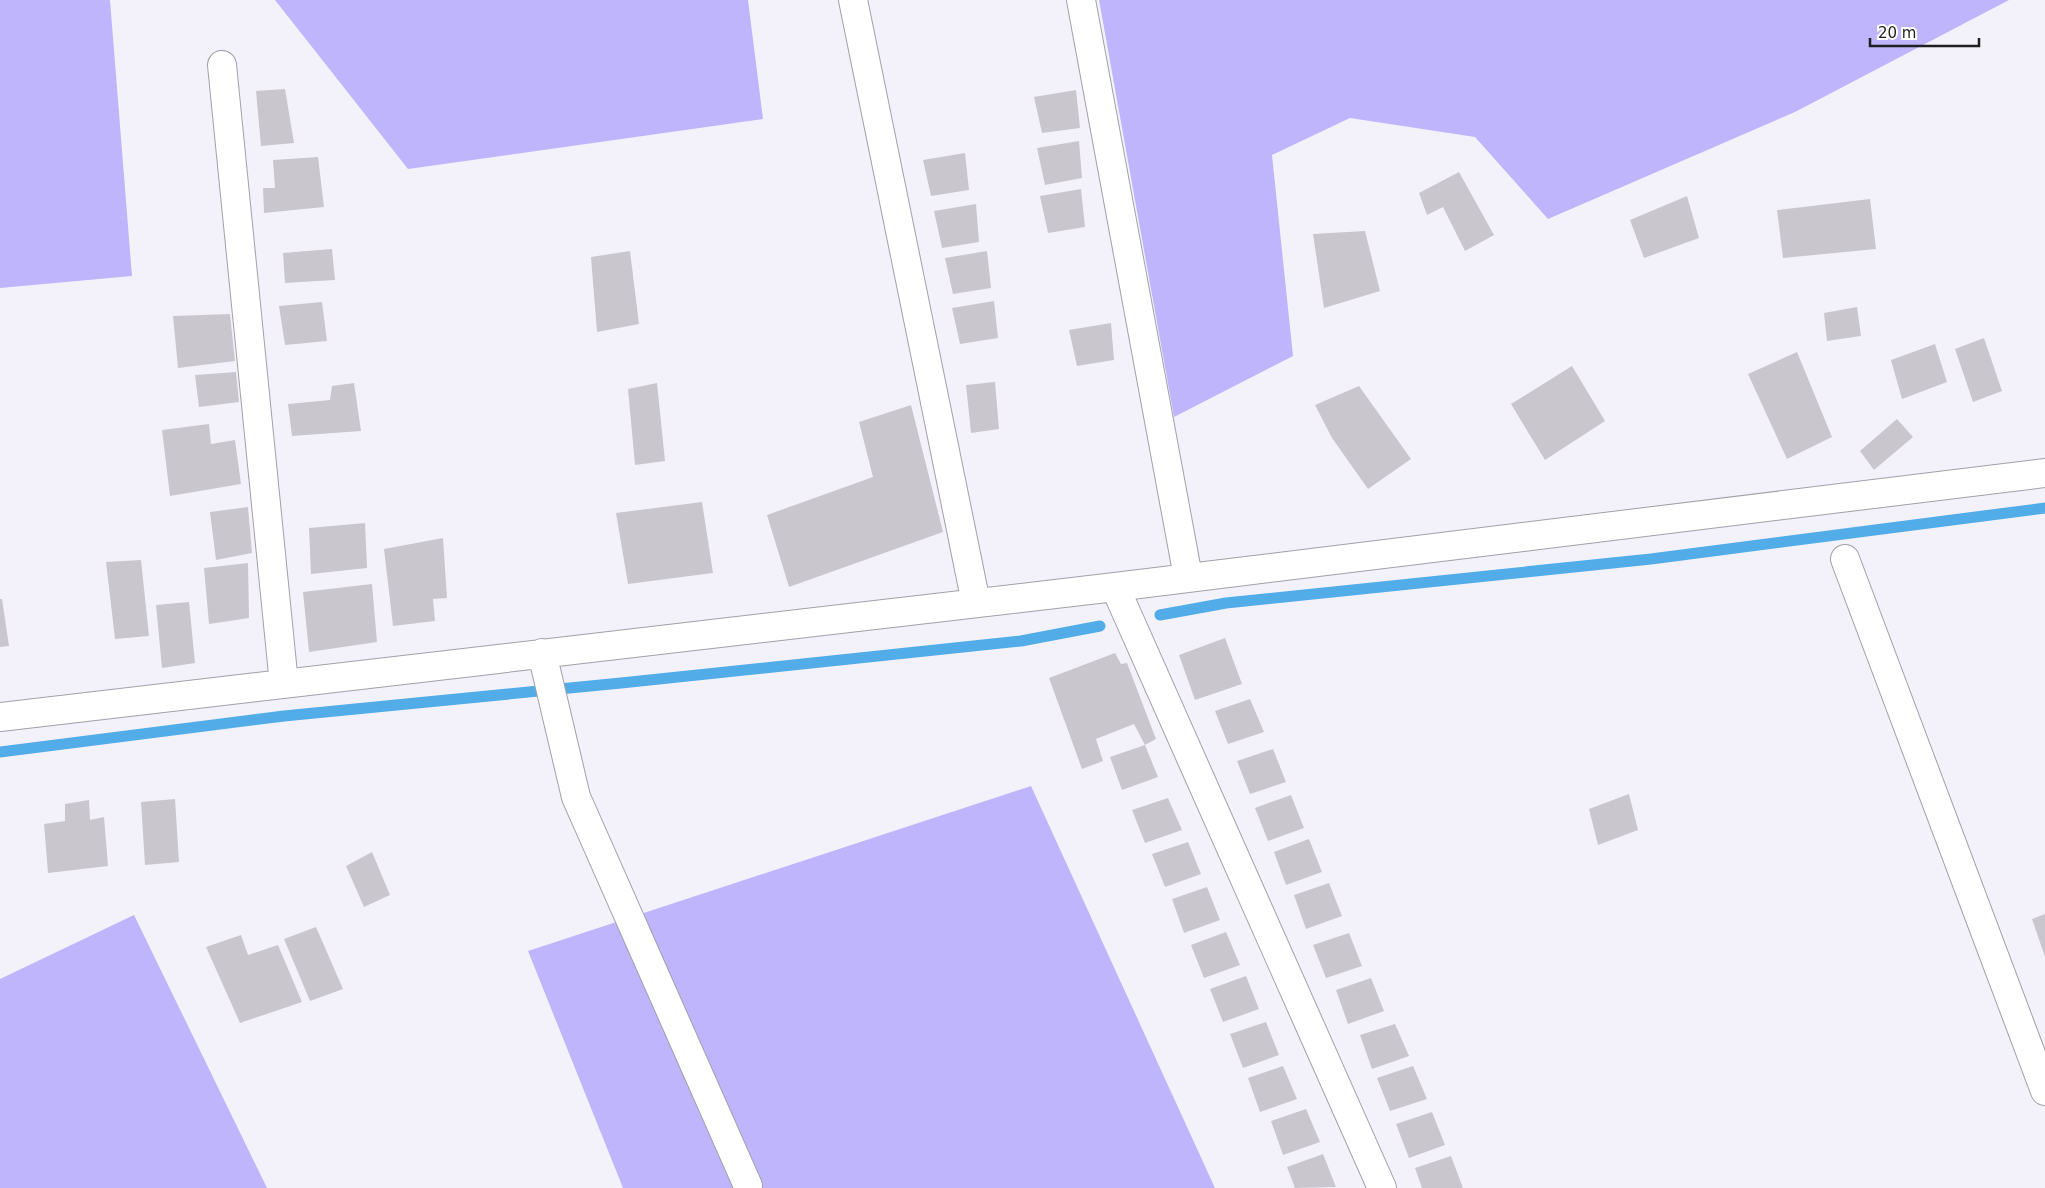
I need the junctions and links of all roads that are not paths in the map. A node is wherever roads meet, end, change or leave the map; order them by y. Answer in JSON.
{"nodes":[{"id":1,"x":853,"y":0,"type":"edge"},
{"id":2,"x":1081,"y":0,"type":"edge"},
{"id":3,"x":222,"y":65,"type":"dead end"},
{"id":4,"x":2045,"y":473,"type":"edge"},
{"id":5,"x":1845,"y":559,"type":"dead end"},
{"id":6,"x":1188,"y":578,"type":"junction"},
{"id":7,"x":1115,"y":586,"type":"junction"},
{"id":8,"x":976,"y":603,"type":"junction"},
{"id":9,"x":544,"y":660,"type":"junction"},
{"id":10,"x":284,"y":684,"type":"junction"},
{"id":11,"x":0,"y":717,"type":"edge"},
{"id":12,"x":2045,"y":1091,"type":"edge"},
{"id":13,"x":748,"y":1186,"type":"dead end"},
{"id":14,"x":1382,"y":1188,"type":"edge"}],
"edges":[{"from":1,"to":8,"type":"street"},
{"from":2,"to":6,"type":"street"},
{"from":3,"to":10,"type":"street"},
{"from":4,"to":6,"type":"street"},
{"from":5,"to":12,"type":"street"},
{"from":6,"to":7,"type":"street"},
{"from":7,"to":8,"type":"street"},
{"from":7,"to":14,"type":"street"},
{"from":8,"to":9,"type":"street"},
{"from":9,"to":10,"type":"street"},
{"from":9,"to":13,"type":"street"},
{"from":10,"to":11,"type":"street"}]}
